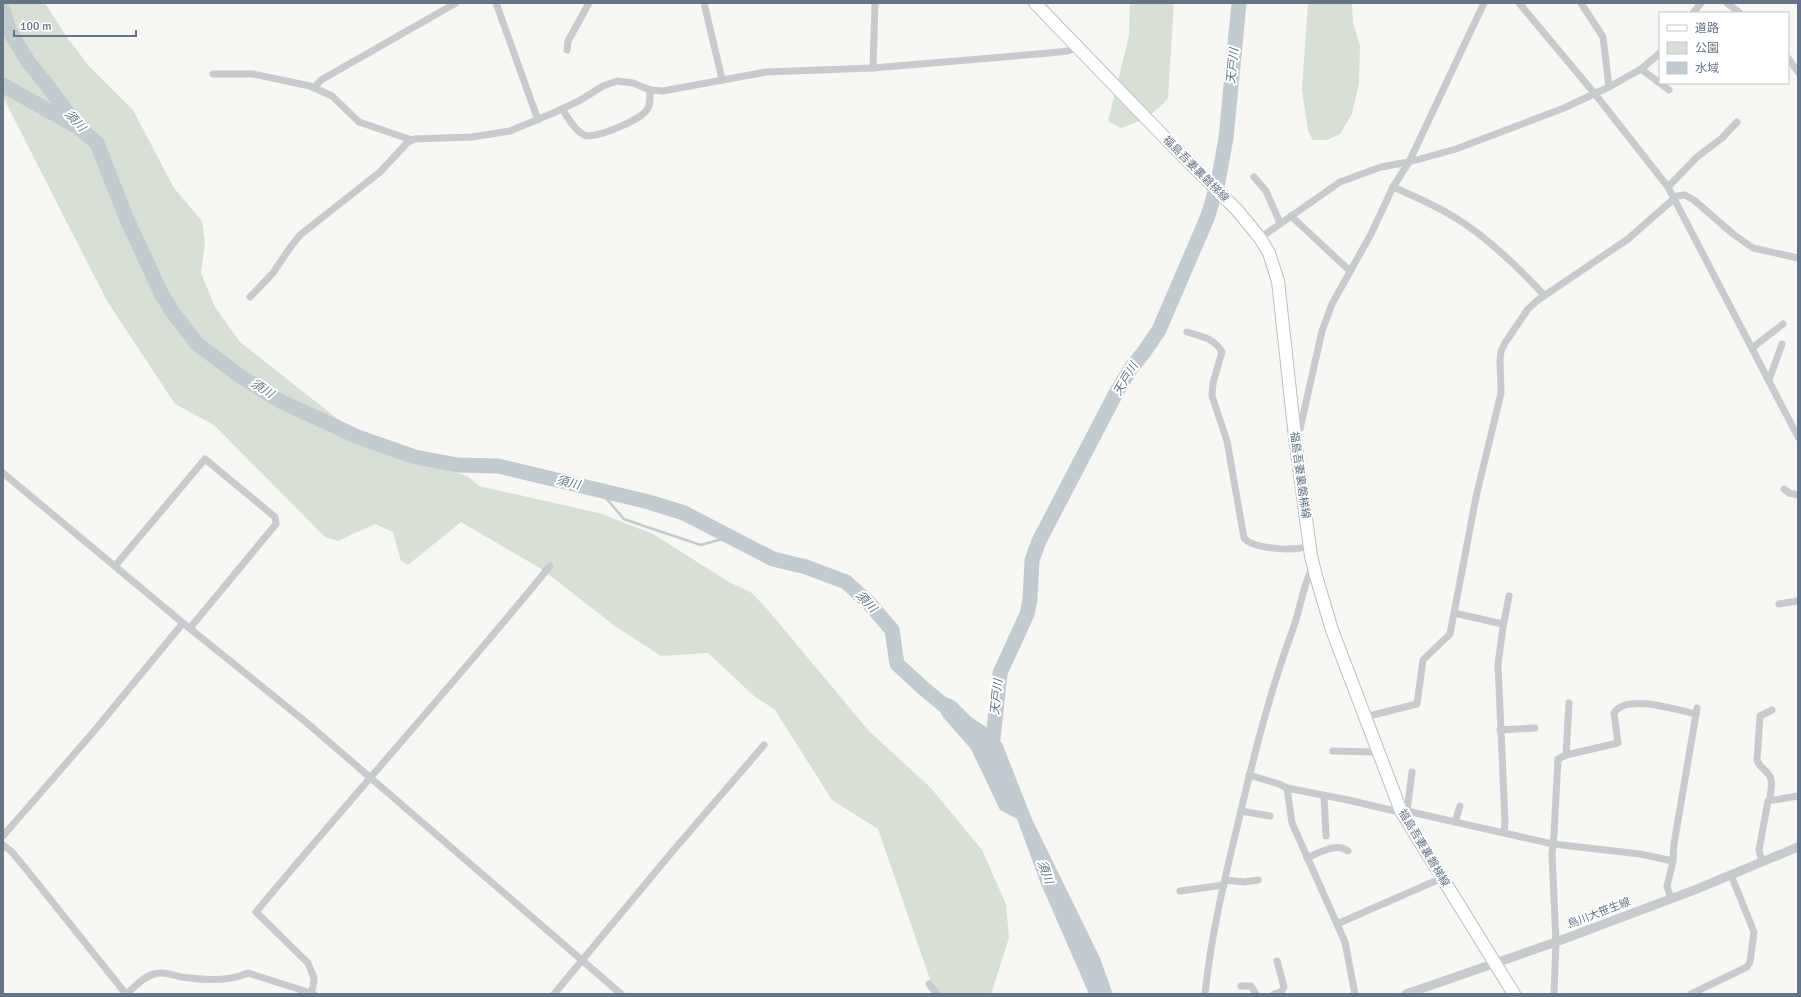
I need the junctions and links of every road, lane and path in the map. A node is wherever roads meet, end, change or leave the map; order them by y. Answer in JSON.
{"nodes":[{"id":1,"x":456,"y":3,"type":"edge"},
{"id":2,"x":496,"y":3,"type":"edge"},
{"id":3,"x":589,"y":3,"type":"edge"},
{"id":4,"x":704,"y":3,"type":"edge"},
{"id":5,"x":875,"y":3,"type":"edge"},
{"id":6,"x":1035,"y":3,"type":"edge"},
{"id":7,"x":1484,"y":3,"type":"edge"},
{"id":8,"x":1582,"y":3,"type":"edge"},
{"id":9,"x":1701,"y":3,"type":"edge"},
{"id":10,"x":1727,"y":3,"type":"edge"},
{"id":11,"x":1522,"y":4,"type":"edge"},
{"id":12,"x":1694,"y":12,"type":"edge"},
{"id":13,"x":1739,"y":12,"type":"edge"},
{"id":14,"x":1078,"y":47,"type":"junction"},
{"id":15,"x":567,"y":50,"type":"dead end"},
{"id":16,"x":1659,"y":54,"type":"edge"},
{"id":17,"x":1789,"y":59,"type":"edge"},
{"id":18,"x":873,"y":68,"type":"junction"},
{"id":19,"x":1641,"y":69,"type":"junction"},
{"id":20,"x":1798,"y":72,"type":"edge"},
{"id":21,"x":213,"y":74,"type":"dead end"},
{"id":22,"x":722,"y":79,"type":"junction"},
{"id":23,"x":1659,"y":82,"type":"edge"},
{"id":24,"x":1661,"y":84,"type":"edge"},
{"id":25,"x":1610,"y":86,"type":"junction"},
{"id":26,"x":314,"y":88,"type":"junction"},
{"id":27,"x":650,"y":90,"type":"junction"},
{"id":28,"x":1669,"y":90,"type":"dead end"},
{"id":29,"x":1595,"y":94,"type":"junction"},
{"id":30,"x":562,"y":109,"type":"junction"},
{"id":31,"x":538,"y":120,"type":"junction"},
{"id":32,"x":1737,"y":122,"type":"dead end"},
{"id":33,"x":412,"y":140,"type":"junction"},
{"id":34,"x":1409,"y":162,"type":"junction"},
{"id":35,"x":1254,"y":178,"type":"dead end"},
{"id":36,"x":1393,"y":187,"type":"junction"},
{"id":37,"x":1668,"y":187,"type":"junction"},
{"id":38,"x":1675,"y":198,"type":"junction"},
{"id":39,"x":1291,"y":216,"type":"junction"},
{"id":40,"x":1280,"y":223,"type":"junction"},
{"id":41,"x":1260,"y":238,"type":"junction"},
{"id":42,"x":1798,"y":258,"type":"edge"},
{"id":43,"x":1350,"y":271,"type":"junction"},
{"id":44,"x":1544,"y":295,"type":"junction"},
{"id":45,"x":250,"y":297,"type":"dead end"},
{"id":46,"x":1783,"y":324,"type":"dead end"},
{"id":47,"x":1187,"y":332,"type":"dead end"},
{"id":48,"x":1782,"y":344,"type":"dead end"},
{"id":49,"x":1752,"y":348,"type":"junction"},
{"id":50,"x":1769,"y":380,"type":"junction"},
{"id":51,"x":1295,"y":436,"type":"junction"},
{"id":52,"x":1798,"y":437,"type":"edge"},
{"id":53,"x":3,"y":473,"type":"edge"},
{"id":54,"x":1784,"y":489,"type":"dead end"},
{"id":55,"x":1798,"y":495,"type":"edge"},
{"id":56,"x":1310,"y":546,"type":"junction"},
{"id":57,"x":115,"y":566,"type":"junction"},
{"id":58,"x":550,"y":566,"type":"dead end"},
{"id":59,"x":1314,"y":566,"type":"junction"},
{"id":60,"x":1509,"y":596,"type":"dead end"},
{"id":61,"x":1798,"y":601,"type":"edge"},
{"id":62,"x":1779,"y":604,"type":"dead end"},
{"id":63,"x":1454,"y":613,"type":"junction"},
{"id":64,"x":183,"y":623,"type":"junction"},
{"id":65,"x":1503,"y":624,"type":"junction"},
{"id":66,"x":190,"y":628,"type":"junction"},
{"id":67,"x":1569,"y":703,"type":"dead end"},
{"id":68,"x":1772,"y":710,"type":"dead end"},
{"id":69,"x":1365,"y":717,"type":"junction"},
{"id":70,"x":1535,"y":728,"type":"dead end"},
{"id":71,"x":1500,"y":730,"type":"junction"},
{"id":72,"x":764,"y":745,"type":"dead end"},
{"id":73,"x":1378,"y":750,"type":"junction"},
{"id":74,"x":1333,"y":751,"type":"dead end"},
{"id":75,"x":1566,"y":754,"type":"junction"},
{"id":76,"x":1412,"y":772,"type":"dead end"},
{"id":77,"x":1249,"y":775,"type":"junction"},
{"id":78,"x":371,"y":779,"type":"junction"},
{"id":79,"x":1287,"y":788,"type":"junction"},
{"id":80,"x":1324,"y":796,"type":"junction"},
{"id":81,"x":1798,"y":796,"type":"edge"},
{"id":82,"x":1770,"y":800,"type":"junction"},
{"id":83,"x":1460,"y":806,"type":"dead end"},
{"id":84,"x":1241,"y":811,"type":"junction"},
{"id":85,"x":1404,"y":811,"type":"junction"},
{"id":86,"x":1270,"y":816,"type":"dead end"},
{"id":87,"x":1454,"y":822,"type":"junction"},
{"id":88,"x":1504,"y":832,"type":"junction"},
{"id":89,"x":3,"y":836,"type":"edge"},
{"id":90,"x":1326,"y":836,"type":"dead end"},
{"id":91,"x":1553,"y":844,"type":"junction"},
{"id":92,"x":3,"y":845,"type":"edge"},
{"id":93,"x":1798,"y":847,"type":"edge"},
{"id":94,"x":1348,"y":851,"type":"dead end"},
{"id":95,"x":1307,"y":858,"type":"junction"},
{"id":96,"x":1673,"y":861,"type":"junction"},
{"id":97,"x":1762,"y":862,"type":"junction"},
{"id":98,"x":1730,"y":875,"type":"junction"},
{"id":99,"x":1442,"y":878,"type":"junction"},
{"id":100,"x":1258,"y":880,"type":"dead end"},
{"id":101,"x":1224,"y":883,"type":"junction"},
{"id":102,"x":1180,"y":891,"type":"dead end"},
{"id":103,"x":1671,"y":899,"type":"junction"},
{"id":104,"x":1337,"y":924,"type":"junction"},
{"id":105,"x":1556,"y":942,"type":"junction"},
{"id":106,"x":582,"y":961,"type":"junction"},
{"id":107,"x":1277,"y":961,"type":"dead end"},
{"id":108,"x":1496,"y":963,"type":"junction"},
{"id":109,"x":928,"y":984,"type":"dead end"},
{"id":110,"x":1241,"y":986,"type":"dead end"},
{"id":111,"x":126,"y":994,"type":"edge"},
{"id":112,"x":311,"y":994,"type":"edge"},
{"id":113,"x":554,"y":994,"type":"edge"},
{"id":114,"x":621,"y":994,"type":"edge"},
{"id":115,"x":937,"y":994,"type":"edge"},
{"id":116,"x":1205,"y":994,"type":"edge"},
{"id":117,"x":1256,"y":994,"type":"edge"},
{"id":118,"x":1274,"y":994,"type":"edge"},
{"id":119,"x":1355,"y":994,"type":"edge"},
{"id":120,"x":1406,"y":994,"type":"edge"},
{"id":121,"x":1514,"y":994,"type":"edge"},
{"id":122,"x":1554,"y":994,"type":"edge"},
{"id":123,"x":1691,"y":994,"type":"edge"}],
"edges":[{"from":1,"to":26,"type":"street"},
{"from":2,"to":31,"type":"street"},
{"from":3,"to":15,"type":"street"},
{"from":4,"to":22,"type":"street"},
{"from":5,"to":18,"type":"street"},
{"from":6,"to":14,"type":"main road","name":"福島吾妻裏磐梯線"},
{"from":7,"to":34,"type":"street"},
{"from":8,"to":25,"type":"street"},
{"from":9,"to":12,"type":"street"},
{"from":10,"to":13,"type":"street"},
{"from":11,"to":29,"type":"street"},
{"from":14,"to":18,"type":"street"},
{"from":14,"to":41,"type":"main road","name":"福島吾妻裏磐梯線"},
{"from":16,"to":19,"type":"street"},
{"from":17,"to":20,"type":"street"},
{"from":18,"to":22,"type":"street"},
{"from":19,"to":23,"type":"street"},
{"from":19,"to":25,"type":"street"},
{"from":21,"to":26,"type":"street"},
{"from":22,"to":27,"type":"street"},
{"from":24,"to":28,"type":"street"},
{"from":25,"to":29,"type":"street"},
{"from":26,"to":33,"type":"street"},
{"from":27,"to":30,"type":"street"},
{"from":27,"to":30,"type":"street"},
{"from":29,"to":34,"type":"street"},
{"from":29,"to":37,"type":"street"},
{"from":30,"to":31,"type":"street"},
{"from":31,"to":33,"type":"street"},
{"from":32,"to":37,"type":"street"},
{"from":33,"to":45,"type":"street"},
{"from":34,"to":36,"type":"street"},
{"from":34,"to":39,"type":"street"},
{"from":35,"to":40,"type":"street"},
{"from":36,"to":43,"type":"street"},
{"from":36,"to":44,"type":"street"},
{"from":37,"to":38,"type":"street"},
{"from":38,"to":42,"type":"street"},
{"from":38,"to":44,"type":"street"},
{"from":38,"to":49,"type":"street"},
{"from":39,"to":40,"type":"street"},
{"from":39,"to":43,"type":"street"},
{"from":40,"to":41,"type":"street"},
{"from":41,"to":51,"type":"main road","name":"福島吾妻裏磐梯線"},
{"from":43,"to":51,"type":"street"},
{"from":44,"to":63,"type":"street"},
{"from":46,"to":49,"type":"street"},
{"from":47,"to":56,"type":"street"},
{"from":48,"to":50,"type":"street"},
{"from":49,"to":50,"type":"street"},
{"from":50,"to":52,"type":"street"},
{"from":51,"to":56,"type":"main road","name":"福島吾妻裏磐梯線"},
{"from":53,"to":57,"type":"street"},
{"from":54,"to":55,"type":"street"},
{"from":56,"to":59,"type":"main road","name":"福島吾妻裏磐梯線"},
{"from":57,"to":64,"type":"street"},
{"from":57,"to":66,"type":"street"},
{"from":58,"to":78,"type":"street"},
{"from":59,"to":69,"type":"main road","name":"福島吾妻裏磐梯線"},
{"from":59,"to":77,"type":"street"},
{"from":60,"to":65,"type":"street"},
{"from":61,"to":62,"type":"street"},
{"from":63,"to":65,"type":"street"},
{"from":63,"to":69,"type":"street"},
{"from":64,"to":66,"type":"street"},
{"from":64,"to":89,"type":"street"},
{"from":65,"to":71,"type":"street"},
{"from":66,"to":78,"type":"street"},
{"from":67,"to":75,"type":"street"},
{"from":68,"to":82,"type":"street"},
{"from":69,"to":73,"type":"main road","name":"福島吾妻裏磐梯線"},
{"from":70,"to":71,"type":"street"},
{"from":71,"to":88,"type":"street"},
{"from":72,"to":106,"type":"street"},
{"from":73,"to":74,"type":"street"},
{"from":73,"to":85,"type":"main road","name":"福島吾妻裏磐梯線"},
{"from":75,"to":91,"type":"street"},
{"from":75,"to":96,"type":"street"},
{"from":76,"to":85,"type":"street"},
{"from":77,"to":79,"type":"street"},
{"from":77,"to":84,"type":"street"},
{"from":78,"to":106,"type":"street"},
{"from":78,"to":112,"type":"street"},
{"from":79,"to":80,"type":"street"},
{"from":79,"to":95,"type":"street"},
{"from":80,"to":85,"type":"street"},
{"from":80,"to":90,"type":"street"},
{"from":81,"to":82,"type":"street"},
{"from":82,"to":97,"type":"street"},
{"from":83,"to":87,"type":"street"},
{"from":84,"to":86,"type":"street"},
{"from":84,"to":101,"type":"street"},
{"from":85,"to":87,"type":"street"},
{"from":85,"to":99,"type":"main road","name":"福島吾妻裏磐梯線"},
{"from":87,"to":88,"type":"street"},
{"from":88,"to":91,"type":"street"},
{"from":91,"to":96,"type":"street"},
{"from":91,"to":105,"type":"street"},
{"from":92,"to":111,"type":"street"},
{"from":93,"to":97,"type":"street","name":"鳥川大笹生線"},
{"from":94,"to":95,"type":"street"},
{"from":95,"to":104,"type":"street"},
{"from":96,"to":103,"type":"street"},
{"from":97,"to":98,"type":"street","name":"鳥川大笹生線"},
{"from":98,"to":103,"type":"street","name":"鳥川大笹生線"},
{"from":98,"to":123,"type":"street"},
{"from":99,"to":104,"type":"street"},
{"from":99,"to":108,"type":"main road","name":"福島吾妻裏磐梯線"},
{"from":100,"to":101,"type":"street"},
{"from":101,"to":102,"type":"street"},
{"from":101,"to":116,"type":"street"},
{"from":103,"to":105,"type":"street","name":"鳥川大笹生線"},
{"from":104,"to":119,"type":"street"},
{"from":105,"to":108,"type":"street","name":"鳥川大笹生線"},
{"from":105,"to":122,"type":"street"},
{"from":106,"to":113,"type":"street"},
{"from":106,"to":114,"type":"street"},
{"from":107,"to":118,"type":"street"},
{"from":108,"to":120,"type":"street","name":"鳥川大笹生線"},
{"from":108,"to":121,"type":"main road","name":"福島吾妻裏磐梯線"},
{"from":109,"to":115,"type":"street"},
{"from":110,"to":117,"type":"street"},
{"from":111,"to":112,"type":"street"}]}
